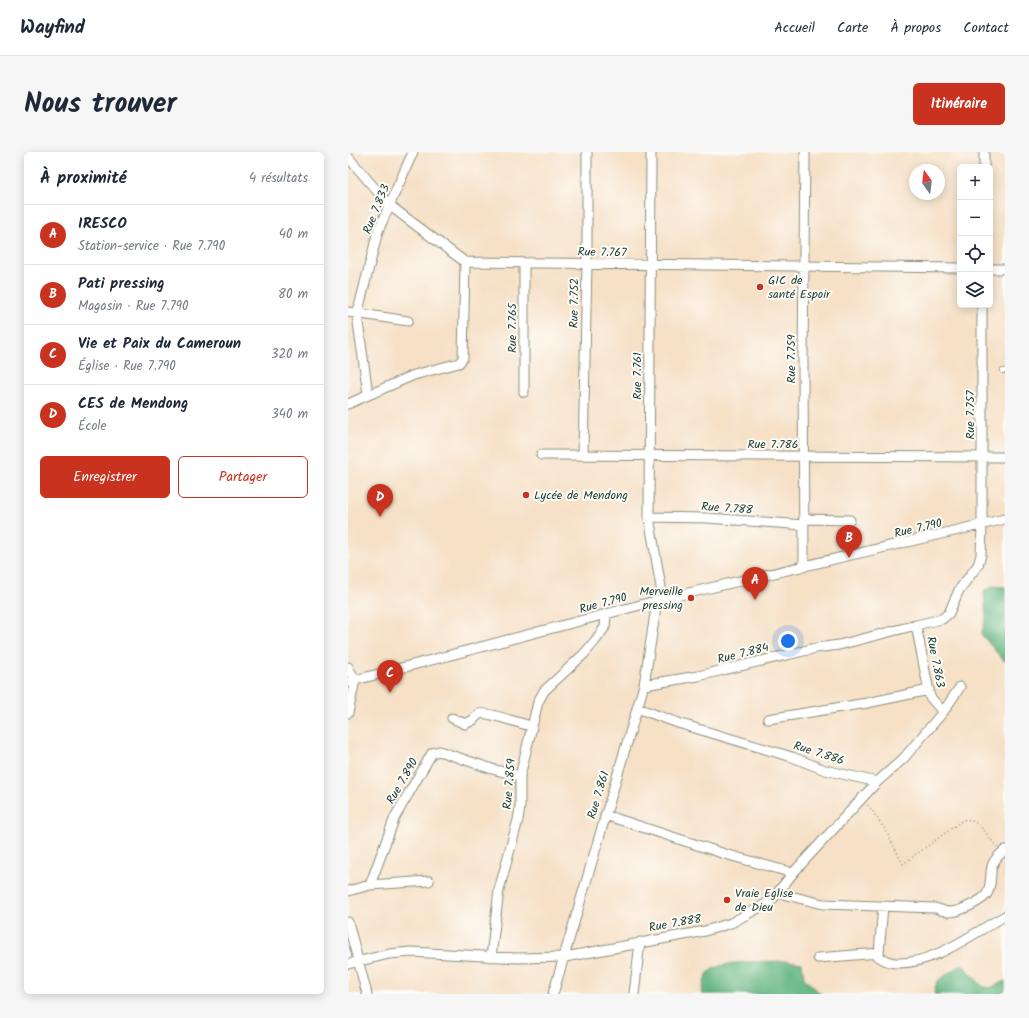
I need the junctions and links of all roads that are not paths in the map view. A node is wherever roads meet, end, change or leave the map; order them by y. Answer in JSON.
{"nodes":[{"id":1,"x":413,"y":152,"type":"edge"},
{"id":2,"x":586,"y":152,"type":"edge"},
{"id":3,"x":651,"y":152,"type":"edge"},
{"id":4,"x":805,"y":152,"type":"edge"},
{"id":5,"x":984,"y":152,"type":"edge"},
{"id":6,"x":348,"y":157,"type":"edge"},
{"id":7,"x":984,"y":164,"type":"edge"},
{"id":8,"x":389,"y":205,"type":"junction"},
{"id":9,"x":466,"y":262,"type":"junction"},
{"id":10,"x":524,"y":263,"type":"junction"},
{"id":11,"x":587,"y":264,"type":"junction"},
{"id":12,"x":649,"y":265,"type":"junction"},
{"id":13,"x":804,"y":266,"type":"junction"},
{"id":14,"x":957,"y":268,"type":"edge"},
{"id":15,"x":993,"y":268,"type":"edge"},
{"id":16,"x":1005,"y":269,"type":"edge"},
{"id":17,"x":982,"y":308,"type":"edge"},
{"id":18,"x":352,"y":314,"type":"edge"},
{"id":19,"x":408,"y":321,"type":"dead end"},
{"id":20,"x":524,"y":392,"type":"dead end"},
{"id":21,"x":368,"y":394,"type":"junction"},
{"id":22,"x":348,"y":404,"type":"edge"},
{"id":23,"x":541,"y":455,"type":"dead end"},
{"id":24,"x":583,"y":455,"type":"junction"},
{"id":25,"x":648,"y":455,"type":"junction"},
{"id":26,"x":803,"y":456,"type":"junction"},
{"id":27,"x":982,"y":457,"type":"junction"},
{"id":28,"x":1005,"y":457,"type":"edge"},
{"id":29,"x":649,"y":517,"type":"junction"},
{"id":30,"x":1005,"y":519,"type":"edge"},
{"id":31,"x":850,"y":520,"type":"dead end"},
{"id":32,"x":804,"y":522,"type":"junction"},
{"id":33,"x":982,"y":525,"type":"junction"},
{"id":34,"x":804,"y":567,"type":"junction"},
{"id":35,"x":660,"y":600,"type":"junction"},
{"id":36,"x":606,"y":615,"type":"junction"},
{"id":37,"x":916,"y":625,"type":"junction"},
{"id":38,"x":348,"y":667,"type":"edge"},
{"id":39,"x":351,"y":681,"type":"edge"},
{"id":40,"x":644,"y":685,"type":"junction"},
{"id":41,"x":960,"y":686,"type":"dead end"},
{"id":42,"x":929,"y":690,"type":"junction"},
{"id":43,"x":637,"y":708,"type":"junction"},
{"id":44,"x":943,"y":712,"type":"junction"},
{"id":45,"x":348,"y":713,"type":"edge"},
{"id":46,"x":452,"y":718,"type":"dead end"},
{"id":47,"x":768,"y":719,"type":"dead end"},
{"id":48,"x":531,"y":726,"type":"junction"},
{"id":49,"x":520,"y":776,"type":"junction"},
{"id":50,"x":877,"y":782,"type":"junction"},
{"id":51,"x":605,"y":815,"type":"junction"},
{"id":52,"x":1004,"y":851,"type":"edge"},
{"id":53,"x":793,"y":873,"type":"junction"},
{"id":54,"x":429,"y":881,"type":"dead end"},
{"id":55,"x":370,"y":886,"type":"junction"},
{"id":56,"x":348,"y":891,"type":"edge"},
{"id":57,"x":778,"y":893,"type":"junction"},
{"id":58,"x":883,"y":906,"type":"junction"},
{"id":59,"x":1005,"y":916,"type":"edge"},
{"id":60,"x":348,"y":922,"type":"edge"},
{"id":61,"x":640,"y":942,"type":"junction"},
{"id":62,"x":876,"y":955,"type":"junction"},
{"id":63,"x":491,"y":957,"type":"junction"},
{"id":64,"x":565,"y":957,"type":"junction"},
{"id":65,"x":818,"y":958,"type":"dead end"},
{"id":66,"x":359,"y":962,"type":"junction"},
{"id":67,"x":348,"y":964,"type":"edge"},
{"id":68,"x":367,"y":994,"type":"edge"},
{"id":69,"x":553,"y":994,"type":"edge"},
{"id":70,"x":634,"y":994,"type":"edge"}],
"edges":[{"from":1,"to":8,"type":"street","name":"Rue 7.833"},
{"from":2,"to":11,"type":"street","name":"Rue 7.752"},
{"from":3,"to":12,"type":"street","name":"Rue 7.761"},
{"from":4,"to":13,"type":"street","name":"Rue 7.759"},
{"from":5,"to":7,"type":"street"},
{"from":6,"to":8,"type":"street"},
{"from":8,"to":9,"type":"street"},
{"from":8,"to":18,"type":"street","name":"Rue 7.833"},
{"from":9,"to":10,"type":"street","name":"Rue 7.767"},
{"from":9,"to":21,"type":"street"},
{"from":10,"to":11,"type":"street","name":"Rue 7.767"},
{"from":10,"to":20,"type":"street","name":"Rue 7.765"},
{"from":11,"to":12,"type":"street","name":"Rue 7.767"},
{"from":11,"to":24,"type":"street","name":"Rue 7.752"},
{"from":12,"to":13,"type":"street","name":"Rue 7.767"},
{"from":12,"to":25,"type":"street","name":"Rue 7.761"},
{"from":13,"to":14,"type":"street","name":"Rue 7.767"},
{"from":13,"to":26,"type":"street","name":"Rue 7.759"},
{"from":15,"to":16,"type":"street"},
{"from":17,"to":27,"type":"street","name":"Rue 7.757"},
{"from":18,"to":19,"type":"street"},
{"from":18,"to":21,"type":"street","name":"Rue 7.833"},
{"from":21,"to":22,"type":"street"},
{"from":23,"to":24,"type":"street","name":"Rue 7.786"},
{"from":24,"to":25,"type":"street","name":"Rue 7.786"},
{"from":25,"to":26,"type":"street","name":"Rue 7.786"},
{"from":25,"to":29,"type":"street","name":"Rue 7.761"},
{"from":26,"to":27,"type":"street","name":"Rue 7.786"},
{"from":26,"to":32,"type":"street","name":"Rue 7.759"},
{"from":27,"to":28,"type":"street","name":"Rue 7.786"},
{"from":27,"to":33,"type":"street","name":"Rue 7.757"},
{"from":29,"to":32,"type":"street","name":"Rue 7.788"},
{"from":29,"to":35,"type":"street","name":"Rue 7.761"},
{"from":30,"to":33,"type":"street","name":"Rue 7.790"},
{"from":31,"to":32,"type":"street","name":"Rue 7.788"},
{"from":32,"to":34,"type":"street","name":"Rue 7.759"},
{"from":33,"to":34,"type":"street","name":"Rue 7.790"},
{"from":33,"to":37,"type":"street","name":"Rue 7.863"},
{"from":34,"to":35,"type":"street","name":"Rue 7.790"},
{"from":35,"to":36,"type":"street","name":"Rue 7.790"},
{"from":35,"to":40,"type":"street","name":"Rue 7.861"},
{"from":36,"to":39,"type":"street","name":"Rue 7.790"},
{"from":36,"to":48,"type":"street","name":"Rue 7.859"},
{"from":37,"to":40,"type":"street","name":"Rue 7.884"},
{"from":37,"to":42,"type":"street","name":"Rue 7.863"},
{"from":38,"to":39,"type":"street"},
{"from":39,"to":45,"type":"street"},
{"from":40,"to":43,"type":"street","name":"Rue 7.861"},
{"from":41,"to":44,"type":"street"},
{"from":42,"to":44,"type":"street","name":"Rue 7.863"},
{"from":42,"to":47,"type":"street"},
{"from":43,"to":50,"type":"street","name":"Rue 7.886"},
{"from":43,"to":51,"type":"street","name":"Rue 7.861"},
{"from":44,"to":50,"type":"street"},
{"from":46,"to":48,"type":"street"},
{"from":48,"to":49,"type":"street","name":"Rue 7.859"},
{"from":49,"to":55,"type":"street","name":"Rue 7.890"},
{"from":49,"to":63,"type":"street","name":"Rue 7.859"},
{"from":50,"to":53,"type":"street"},
{"from":51,"to":53,"type":"street"},
{"from":51,"to":64,"type":"street","name":"Rue 7.861"},
{"from":52,"to":58,"type":"street"},
{"from":53,"to":57,"type":"street","name":"Rue 7.888"},
{"from":54,"to":55,"type":"street"},
{"from":55,"to":56,"type":"street"},
{"from":57,"to":58,"type":"street"},
{"from":57,"to":61,"type":"street","name":"Rue 7.888"},
{"from":58,"to":62,"type":"street"},
{"from":59,"to":62,"type":"street"},
{"from":60,"to":66,"type":"street"},
{"from":61,"to":64,"type":"street","name":"Rue 7.888"},
{"from":61,"to":70,"type":"street"},
{"from":62,"to":65,"type":"street"},
{"from":63,"to":64,"type":"street","name":"Rue 7.888"},
{"from":63,"to":66,"type":"street","name":"Rue 7.888"},
{"from":64,"to":69,"type":"street","name":"Rue 7.861"},
{"from":66,"to":67,"type":"street","name":"Rue 7.888"},
{"from":66,"to":68,"type":"street"}]}
